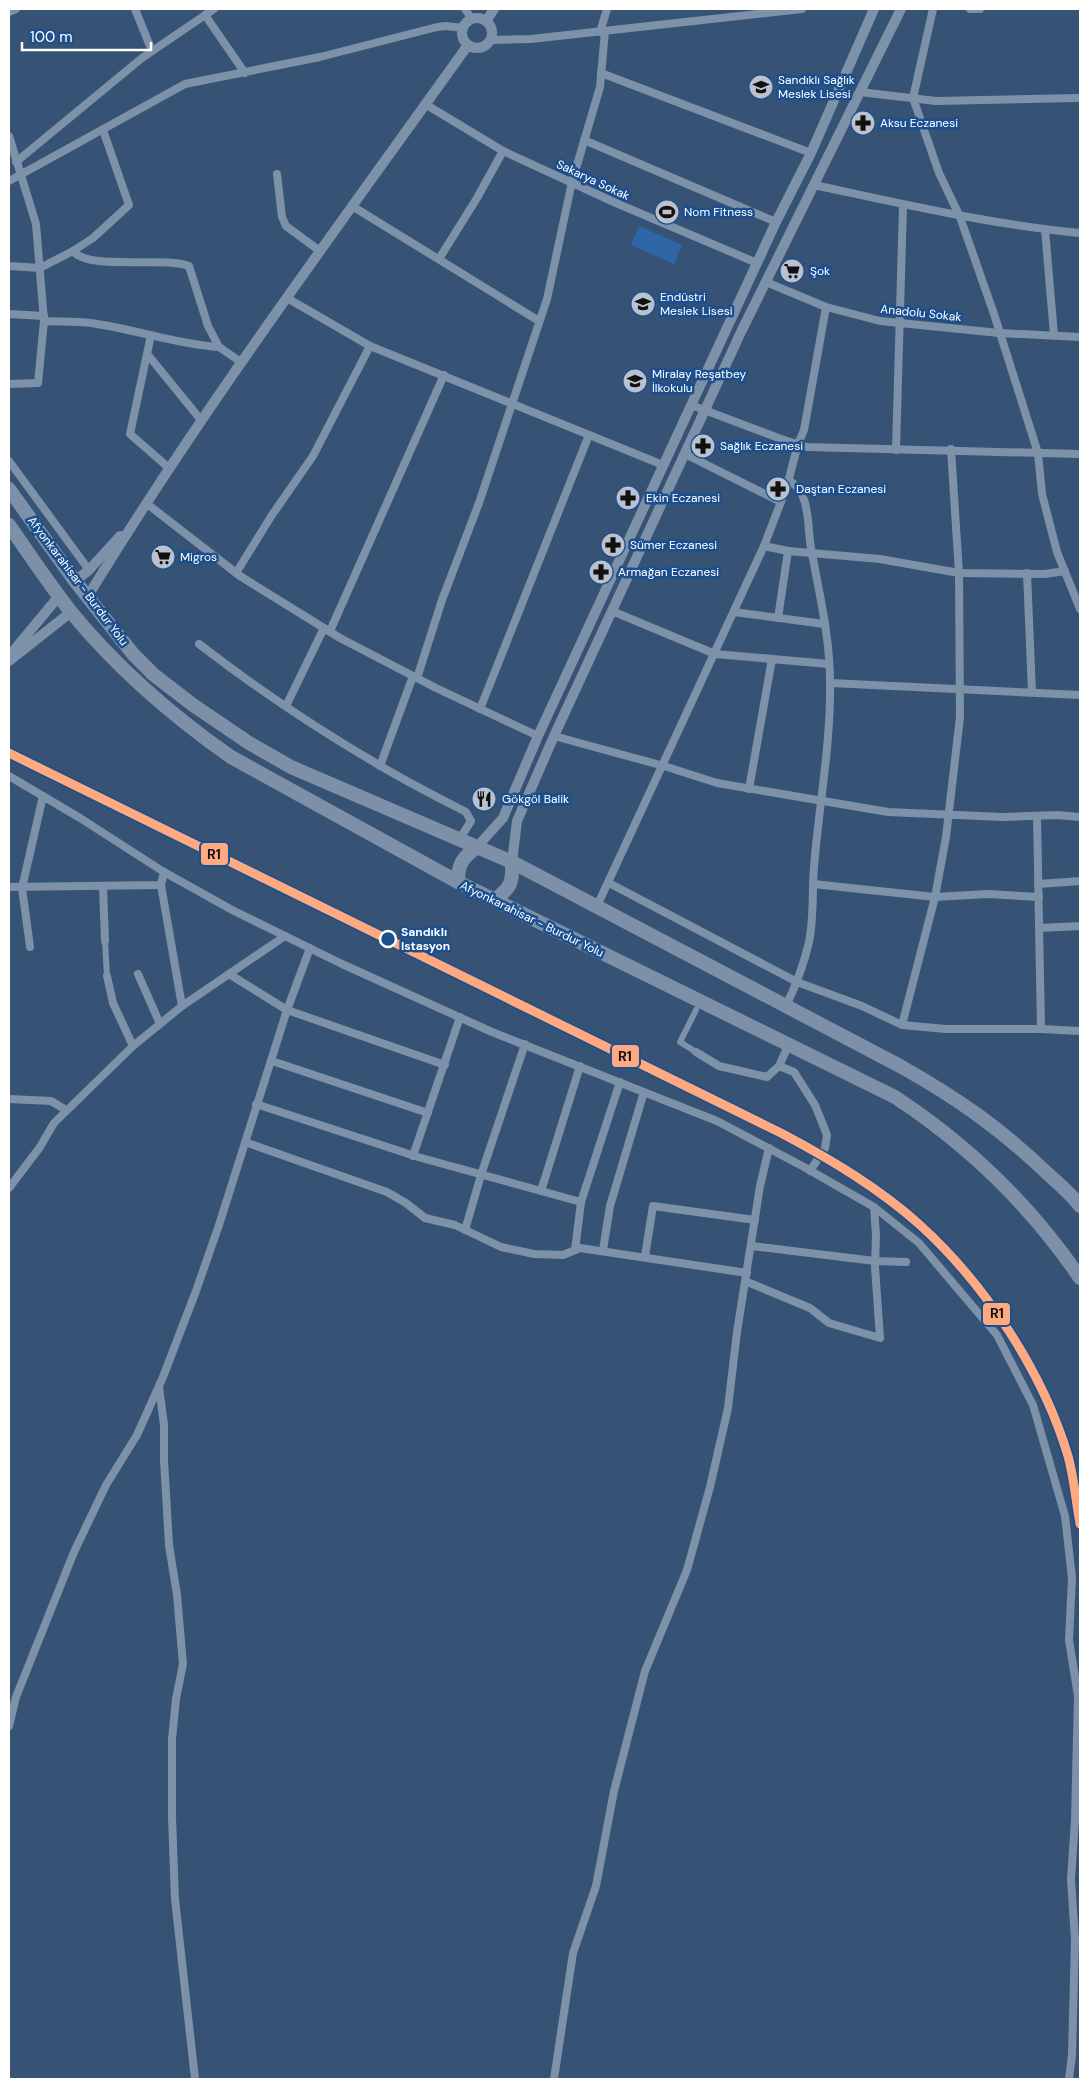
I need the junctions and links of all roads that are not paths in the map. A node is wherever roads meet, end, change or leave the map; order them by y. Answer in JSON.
{"nodes":[{"id":1,"x":16,"y":9,"type":"edge"},
{"id":2,"x":135,"y":9,"type":"edge"},
{"id":3,"x":214,"y":9,"type":"edge"},
{"id":4,"x":465,"y":9,"type":"edge"},
{"id":5,"x":494,"y":9,"type":"edge"},
{"id":6,"x":607,"y":9,"type":"edge"},
{"id":7,"x":802,"y":9,"type":"edge"},
{"id":8,"x":874,"y":9,"type":"edge"},
{"id":9,"x":900,"y":9,"type":"edge"},
{"id":10,"x":933,"y":9,"type":"edge"},
{"id":11,"x":970,"y":9,"type":"edge"},
{"id":12,"x":980,"y":9,"type":"edge"},
{"id":13,"x":9,"y":12,"type":"edge"},
{"id":14,"x":732,"y":13,"type":"edge"},
{"id":15,"x":205,"y":15,"type":"junction"},
{"id":16,"x":472,"y":19,"type":"junction"},
{"id":17,"x":486,"y":21,"type":"junction"},
{"id":18,"x":463,"y":28,"type":"junction"},
{"id":19,"x":603,"y":32,"type":"junction"},
{"id":20,"x":490,"y":40,"type":"junction"},
{"id":21,"x":468,"y":45,"type":"junction"},
{"id":22,"x":152,"y":51,"type":"junction"},
{"id":23,"x":245,"y":72,"type":"junction"},
{"id":24,"x":601,"y":73,"type":"junction"},
{"id":25,"x":860,"y":92,"type":"junction"},
{"id":26,"x":913,"y":98,"type":"junction"},
{"id":27,"x":1080,"y":98,"type":"edge"},
{"id":28,"x":426,"y":104,"type":"junction"},
{"id":29,"x":103,"y":130,"type":"junction"},
{"id":30,"x":9,"y":136,"type":"edge"},
{"id":31,"x":584,"y":140,"type":"junction"},
{"id":32,"x":503,"y":151,"type":"junction"},
{"id":33,"x":811,"y":153,"type":"junction"},
{"id":34,"x":16,"y":162,"type":"junction"},
{"id":35,"x":277,"y":174,"type":"dead end"},
{"id":36,"x":20,"y":175,"type":"junction"},
{"id":37,"x":9,"y":181,"type":"edge"},
{"id":38,"x":572,"y":182,"type":"junction"},
{"id":39,"x":814,"y":185,"type":"junction"},
{"id":40,"x":904,"y":205,"type":"junction"},
{"id":41,"x":352,"y":206,"type":"junction"},
{"id":42,"x":960,"y":217,"type":"junction"},
{"id":43,"x":776,"y":222,"type":"junction"},
{"id":44,"x":1045,"y":230,"type":"junction"},
{"id":45,"x":1080,"y":233,"type":"edge"},
{"id":46,"x":73,"y":251,"type":"junction"},
{"id":47,"x":320,"y":251,"type":"junction"},
{"id":48,"x":439,"y":259,"type":"junction"},
{"id":49,"x":757,"y":263,"type":"junction"},
{"id":50,"x":9,"y":266,"type":"edge"},
{"id":51,"x":40,"y":268,"type":"junction"},
{"id":52,"x":766,"y":282,"type":"junction"},
{"id":53,"x":287,"y":298,"type":"junction"},
{"id":54,"x":826,"y":307,"type":"junction"},
{"id":55,"x":9,"y":314,"type":"edge"},
{"id":56,"x":44,"y":318,"type":"junction"},
{"id":57,"x":539,"y":321,"type":"junction"},
{"id":58,"x":900,"y":323,"type":"junction"},
{"id":59,"x":999,"y":333,"type":"junction"},
{"id":60,"x":151,"y":335,"type":"junction"},
{"id":61,"x":1054,"y":335,"type":"junction"},
{"id":62,"x":1080,"y":337,"type":"edge"},
{"id":63,"x":370,"y":346,"type":"junction"},
{"id":64,"x":219,"y":347,"type":"junction"},
{"id":65,"x":148,"y":355,"type":"junction"},
{"id":66,"x":241,"y":362,"type":"junction"},
{"id":67,"x":444,"y":375,"type":"junction"},
{"id":68,"x":9,"y":384,"type":"edge"},
{"id":69,"x":512,"y":403,"type":"junction"},
{"id":70,"x":691,"y":405,"type":"junction"},
{"id":71,"x":705,"y":411,"type":"junction"},
{"id":72,"x":202,"y":420,"type":"junction"},
{"id":73,"x":589,"y":435,"type":"junction"},
{"id":74,"x":798,"y":444,"type":"junction"},
{"id":75,"x":951,"y":449,"type":"junction"},
{"id":76,"x":896,"y":450,"type":"junction"},
{"id":77,"x":1038,"y":453,"type":"junction"},
{"id":78,"x":685,"y":454,"type":"junction"},
{"id":79,"x":1080,"y":454,"type":"edge"},
{"id":80,"x":9,"y":462,"type":"edge"},
{"id":81,"x":664,"y":465,"type":"junction"},
{"id":82,"x":169,"y":468,"type":"junction"},
{"id":83,"x":788,"y":480,"type":"junction"},
{"id":84,"x":9,"y":489,"type":"edge"},
{"id":85,"x":781,"y":502,"type":"junction"},
{"id":86,"x":146,"y":503,"type":"junction"},
{"id":87,"x":136,"y":518,"type":"junction"},
{"id":88,"x":9,"y":526,"type":"edge"},
{"id":89,"x":764,"y":546,"type":"junction"},
{"id":90,"x":788,"y":551,"type":"junction"},
{"id":91,"x":812,"y":554,"type":"junction"},
{"id":92,"x":88,"y":570,"type":"junction"},
{"id":93,"x":1065,"y":571,"type":"junction"},
{"id":94,"x":236,"y":573,"type":"junction"},
{"id":95,"x":959,"y":573,"type":"junction"},
{"id":96,"x":1027,"y":573,"type":"junction"},
{"id":97,"x":75,"y":581,"type":"junction"},
{"id":98,"x":59,"y":596,"type":"junction"},
{"id":99,"x":88,"y":596,"type":"junction"},
{"id":100,"x":1080,"y":609,"type":"edge"},
{"id":101,"x":612,"y":611,"type":"junction"},
{"id":102,"x":71,"y":612,"type":"junction"},
{"id":103,"x":734,"y":612,"type":"junction"},
{"id":104,"x":778,"y":618,"type":"junction"},
{"id":105,"x":824,"y":624,"type":"junction"},
{"id":106,"x":327,"y":629,"type":"junction"},
{"id":107,"x":199,"y":644,"type":"dead end"},
{"id":108,"x":715,"y":654,"type":"junction"},
{"id":109,"x":9,"y":656,"type":"edge"},
{"id":110,"x":772,"y":659,"type":"junction"},
{"id":111,"x":9,"y":662,"type":"edge"},
{"id":112,"x":829,"y":664,"type":"junction"},
{"id":113,"x":415,"y":677,"type":"junction"},
{"id":114,"x":830,"y":683,"type":"junction"},
{"id":115,"x":960,"y":688,"type":"junction"},
{"id":116,"x":1032,"y":692,"type":"junction"},
{"id":117,"x":1080,"y":695,"type":"edge"},
{"id":118,"x":286,"y":706,"type":"junction"},
{"id":119,"x":480,"y":709,"type":"junction"},
{"id":120,"x":538,"y":736,"type":"junction"},
{"id":121,"x":554,"y":736,"type":"junction"},
{"id":122,"x":380,"y":766,"type":"junction"},
{"id":123,"x":664,"y":766,"type":"junction"},
{"id":124,"x":9,"y":776,"type":"edge"},
{"id":125,"x":749,"y":789,"type":"junction"},
{"id":126,"x":43,"y":796,"type":"junction"},
{"id":127,"x":822,"y":801,"type":"junction"},
{"id":128,"x":949,"y":814,"type":"junction"},
{"id":129,"x":1037,"y":816,"type":"junction"},
{"id":130,"x":1080,"y":816,"type":"edge"},
{"id":131,"x":459,"y":840,"type":"junction"},
{"id":132,"x":476,"y":848,"type":"junction"},
{"id":133,"x":512,"y":862,"type":"junction"},
{"id":134,"x":164,"y":872,"type":"junction"},
{"id":135,"x":1080,"y":881,"type":"edge"},
{"id":136,"x":458,"y":882,"type":"junction"},
{"id":137,"x":609,"y":883,"type":"junction"},
{"id":138,"x":813,"y":884,"type":"junction"},
{"id":139,"x":1038,"y":884,"type":"junction"},
{"id":140,"x":161,"y":885,"type":"junction"},
{"id":141,"x":103,"y":887,"type":"junction"},
{"id":142,"x":9,"y":888,"type":"edge"},
{"id":143,"x":22,"y":888,"type":"junction"},
{"id":144,"x":935,"y":897,"type":"junction"},
{"id":145,"x":1038,"y":897,"type":"junction"},
{"id":146,"x":495,"y":900,"type":"junction"},
{"id":147,"x":598,"y":906,"type":"junction"},
{"id":148,"x":1080,"y":926,"type":"edge"},
{"id":149,"x":1039,"y":928,"type":"junction"},
{"id":150,"x":285,"y":936,"type":"junction"},
{"id":151,"x":105,"y":941,"type":"joint"},
{"id":152,"x":30,"y":947,"type":"dead end"},
{"id":153,"x":310,"y":948,"type":"junction"},
{"id":154,"x":138,"y":974,"type":"dead end"},
{"id":155,"x":229,"y":974,"type":"junction"},
{"id":156,"x":107,"y":976,"type":"joint"},
{"id":157,"x":797,"y":982,"type":"junction"},
{"id":158,"x":182,"y":1006,"type":"junction"},
{"id":159,"x":786,"y":1006,"type":"junction"},
{"id":160,"x":287,"y":1010,"type":"junction"},
{"id":161,"x":696,"y":1010,"type":"dead end"},
{"id":162,"x":460,"y":1017,"type":"junction"},
{"id":163,"x":160,"y":1024,"type":"junction"},
{"id":164,"x":902,"y":1025,"type":"junction"},
{"id":165,"x":1041,"y":1029,"type":"junction"},
{"id":166,"x":1080,"y":1031,"type":"edge"},
{"id":167,"x":525,"y":1044,"type":"junction"},
{"id":168,"x":133,"y":1046,"type":"junction"},
{"id":169,"x":788,"y":1046,"type":"junction"},
{"id":170,"x":696,"y":1052,"type":"joint"},
{"id":171,"x":272,"y":1061,"type":"junction"},
{"id":172,"x":445,"y":1065,"type":"junction"},
{"id":173,"x":580,"y":1066,"type":"junction"},
{"id":174,"x":779,"y":1066,"type":"junction"},
{"id":175,"x":620,"y":1082,"type":"junction"},
{"id":176,"x":644,"y":1092,"type":"junction"},
{"id":177,"x":9,"y":1099,"type":"edge"},
{"id":178,"x":256,"y":1104,"type":"junction"},
{"id":179,"x":66,"y":1110,"type":"junction"},
{"id":180,"x":428,"y":1112,"type":"junction"},
{"id":181,"x":245,"y":1142,"type":"junction"},
{"id":182,"x":769,"y":1148,"type":"junction"},
{"id":183,"x":413,"y":1156,"type":"junction"},
{"id":184,"x":810,"y":1170,"type":"junction"},
{"id":185,"x":481,"y":1175,"type":"junction"},
{"id":186,"x":9,"y":1188,"type":"edge"},
{"id":187,"x":541,"y":1191,"type":"junction"},
{"id":188,"x":581,"y":1202,"type":"junction"},
{"id":189,"x":1080,"y":1206,"type":"edge"},
{"id":190,"x":874,"y":1207,"type":"junction"},
{"id":191,"x":754,"y":1220,"type":"junction"},
{"id":192,"x":465,"y":1230,"type":"junction"},
{"id":193,"x":751,"y":1246,"type":"junction"},
{"id":194,"x":575,"y":1250,"type":"junction"},
{"id":195,"x":603,"y":1250,"type":"junction"},
{"id":196,"x":645,"y":1256,"type":"junction"},
{"id":197,"x":875,"y":1261,"type":"junction"},
{"id":198,"x":906,"y":1262,"type":"dead end"},
{"id":199,"x":746,"y":1277,"type":"junction"},
{"id":200,"x":1080,"y":1278,"type":"edge"},
{"id":201,"x":159,"y":1385,"type":"junction"},
{"id":202,"x":9,"y":1726,"type":"edge"},
{"id":203,"x":195,"y":2079,"type":"edge"},
{"id":204,"x":554,"y":2079,"type":"edge"},
{"id":205,"x":1069,"y":2079,"type":"edge"}],
"edges":[{"from":1,"to":13,"type":"street"},
{"from":2,"to":22,"type":"street"},
{"from":3,"to":15,"type":"street"},
{"from":4,"to":16,"type":"street"},
{"from":5,"to":17,"type":"street"},
{"from":6,"to":19,"type":"street"},
{"from":7,"to":14,"type":"street"},
{"from":8,"to":33,"type":"street"},
{"from":9,"to":25,"type":"street"},
{"from":10,"to":26,"type":"street"},
{"from":11,"to":12,"type":"street"},
{"from":14,"to":19,"type":"street"},
{"from":15,"to":22,"type":"street"},
{"from":15,"to":23,"type":"street"},
{"from":16,"to":17,"type":"street"},
{"from":16,"to":18,"type":"street"},
{"from":17,"to":20,"type":"street"},
{"from":18,"to":21,"type":"street"},
{"from":18,"to":23,"type":"street"},
{"from":19,"to":20,"type":"street"},
{"from":19,"to":24,"type":"street"},
{"from":20,"to":21,"type":"street"},
{"from":21,"to":28,"type":"street"},
{"from":22,"to":34,"type":"street"},
{"from":23,"to":29,"type":"street"},
{"from":24,"to":31,"type":"street"},
{"from":24,"to":33,"type":"street"},
{"from":25,"to":26,"type":"street"},
{"from":25,"to":39,"type":"street"},
{"from":26,"to":27,"type":"street"},
{"from":26,"to":42,"type":"street"},
{"from":28,"to":32,"type":"street","name":"Sakarya Sokak"},
{"from":28,"to":41,"type":"street"},
{"from":29,"to":36,"type":"street"},
{"from":29,"to":46,"type":"street"},
{"from":30,"to":34,"type":"street"},
{"from":31,"to":38,"type":"street"},
{"from":31,"to":43,"type":"street"},
{"from":32,"to":38,"type":"street","name":"Sakarya Sokak"},
{"from":32,"to":48,"type":"street"},
{"from":33,"to":43,"type":"street"},
{"from":34,"to":36,"type":"street"},
{"from":35,"to":47,"type":"street"},
{"from":36,"to":37,"type":"street"},
{"from":36,"to":51,"type":"street"},
{"from":38,"to":49,"type":"street","name":"Sakarya Sokak"},
{"from":38,"to":57,"type":"street"},
{"from":39,"to":40,"type":"street"},
{"from":39,"to":52,"type":"street"},
{"from":40,"to":42,"type":"street"},
{"from":40,"to":58,"type":"street"},
{"from":41,"to":47,"type":"street"},
{"from":41,"to":48,"type":"street"},
{"from":42,"to":44,"type":"street"},
{"from":42,"to":59,"type":"street"},
{"from":43,"to":49,"type":"street"},
{"from":44,"to":45,"type":"street"},
{"from":44,"to":61,"type":"street"},
{"from":46,"to":51,"type":"street"},
{"from":46,"to":64,"type":"street"},
{"from":47,"to":53,"type":"street"},
{"from":48,"to":57,"type":"street"},
{"from":49,"to":70,"type":"street"},
{"from":50,"to":51,"type":"street"},
{"from":51,"to":56,"type":"street"},
{"from":52,"to":54,"type":"street","name":"Anadolu Sokak"},
{"from":52,"to":71,"type":"street"},
{"from":53,"to":63,"type":"street"},
{"from":53,"to":66,"type":"street"},
{"from":54,"to":58,"type":"street","name":"Anadolu Sokak"},
{"from":54,"to":74,"type":"street"},
{"from":55,"to":56,"type":"street"},
{"from":56,"to":60,"type":"street"},
{"from":56,"to":68,"type":"street"},
{"from":57,"to":69,"type":"street"},
{"from":58,"to":59,"type":"street","name":"Anadolu Sokak"},
{"from":58,"to":76,"type":"street"},
{"from":59,"to":61,"type":"street","name":"Anadolu Sokak"},
{"from":59,"to":77,"type":"street"},
{"from":60,"to":64,"type":"street"},
{"from":60,"to":65,"type":"street"},
{"from":61,"to":62,"type":"street","name":"Anadolu Sokak"},
{"from":63,"to":67,"type":"street"},
{"from":63,"to":94,"type":"street"},
{"from":64,"to":66,"type":"street"},
{"from":65,"to":72,"type":"street"},
{"from":65,"to":82,"type":"street"},
{"from":66,"to":72,"type":"street"},
{"from":67,"to":69,"type":"street"},
{"from":67,"to":106,"type":"street"},
{"from":69,"to":73,"type":"street"},
{"from":69,"to":113,"type":"street"},
{"from":70,"to":71,"type":"street"},
{"from":70,"to":81,"type":"street"},
{"from":71,"to":74,"type":"street"},
{"from":71,"to":78,"type":"street"},
{"from":72,"to":82,"type":"street"},
{"from":73,"to":81,"type":"street"},
{"from":73,"to":119,"type":"street"},
{"from":74,"to":76,"type":"street"},
{"from":74,"to":83,"type":"street"},
{"from":75,"to":76,"type":"street"},
{"from":75,"to":77,"type":"street"},
{"from":75,"to":95,"type":"street"},
{"from":77,"to":79,"type":"street"},
{"from":77,"to":93,"type":"street"},
{"from":78,"to":85,"type":"street"},
{"from":78,"to":101,"type":"street"},
{"from":80,"to":92,"type":"street"},
{"from":81,"to":120,"type":"street"},
{"from":82,"to":86,"type":"street"},
{"from":83,"to":85,"type":"street"},
{"from":83,"to":91,"type":"street"},
{"from":84,"to":97,"type":"highway","name":"Afyonkarahisar - Burdur Yolu"},
{"from":85,"to":89,"type":"street"},
{"from":86,"to":87,"type":"street"},
{"from":86,"to":94,"type":"street"},
{"from":87,"to":92,"type":"street"},
{"from":87,"to":99,"type":"street"},
{"from":88,"to":98,"type":"highway","name":"Afyonkarahisar - Burdur Yolu"},
{"from":89,"to":90,"type":"street"},
{"from":89,"to":103,"type":"street"},
{"from":90,"to":91,"type":"street"},
{"from":90,"to":104,"type":"street"},
{"from":91,"to":95,"type":"street"},
{"from":91,"to":105,"type":"street"},
{"from":92,"to":97,"type":"street"},
{"from":93,"to":96,"type":"street"},
{"from":93,"to":100,"type":"street"},
{"from":94,"to":106,"type":"street"},
{"from":95,"to":96,"type":"street"},
{"from":95,"to":115,"type":"street"},
{"from":96,"to":116,"type":"street"},
{"from":97,"to":98,"type":"highway"},
{"from":97,"to":99,"type":"highway","name":"Afyonkarahisar - Burdur Yolu"},
{"from":98,"to":102,"type":"highway","name":"Afyonkarahisar - Burdur Yolu"},
{"from":98,"to":109,"type":"street"},
{"from":99,"to":102,"type":"highway"},
{"from":99,"to":131,"type":"highway","name":"Afyonkarahisar - Burdur Yolu"},
{"from":101,"to":108,"type":"street"},
{"from":101,"to":121,"type":"street"},
{"from":102,"to":111,"type":"street"},
{"from":102,"to":136,"type":"highway","name":"Afyonkarahisar - Burdur Yolu"},
{"from":103,"to":104,"type":"street"},
{"from":103,"to":108,"type":"street"},
{"from":104,"to":105,"type":"street"},
{"from":105,"to":112,"type":"street"},
{"from":106,"to":113,"type":"street"},
{"from":106,"to":118,"type":"street"},
{"from":107,"to":118,"type":"street"},
{"from":108,"to":110,"type":"street"},
{"from":108,"to":123,"type":"street"},
{"from":110,"to":112,"type":"street"},
{"from":110,"to":125,"type":"street"},
{"from":112,"to":114,"type":"street"},
{"from":113,"to":119,"type":"street"},
{"from":113,"to":122,"type":"street"},
{"from":114,"to":115,"type":"street"},
{"from":114,"to":127,"type":"street"},
{"from":115,"to":116,"type":"street"},
{"from":115,"to":128,"type":"street"},
{"from":116,"to":117,"type":"street"},
{"from":118,"to":122,"type":"street"},
{"from":119,"to":120,"type":"street"},
{"from":120,"to":132,"type":"street"},
{"from":121,"to":123,"type":"street"},
{"from":121,"to":133,"type":"street"},
{"from":122,"to":131,"type":"street"},
{"from":123,"to":125,"type":"street"},
{"from":123,"to":137,"type":"street"},
{"from":124,"to":126,"type":"street"},
{"from":125,"to":127,"type":"street"},
{"from":126,"to":134,"type":"street"},
{"from":126,"to":143,"type":"street"},
{"from":127,"to":128,"type":"street"},
{"from":127,"to":138,"type":"street"},
{"from":128,"to":129,"type":"street"},
{"from":128,"to":144,"type":"street"},
{"from":129,"to":130,"type":"street"},
{"from":129,"to":139,"type":"street"},
{"from":131,"to":132,"type":"highway","name":"Afyonkarahisar - Burdur Yolu"},
{"from":132,"to":133,"type":"highway","name":"Afyonkarahisar - Burdur Yolu"},
{"from":132,"to":136,"type":"highway"},
{"from":133,"to":146,"type":"highway"},
{"from":133,"to":147,"type":"highway","name":"Afyonkarahisar - Burdur Yolu"},
{"from":134,"to":140,"type":"street"},
{"from":134,"to":150,"type":"street"},
{"from":135,"to":139,"type":"street"},
{"from":136,"to":146,"type":"highway","name":"Afyonkarahisar - Burdur Yolu"},
{"from":137,"to":147,"type":"street"},
{"from":137,"to":157,"type":"street"},
{"from":138,"to":144,"type":"street"},
{"from":138,"to":157,"type":"street"},
{"from":139,"to":145,"type":"street"},
{"from":140,"to":141,"type":"street"},
{"from":140,"to":158,"type":"street"},
{"from":141,"to":143,"type":"street"},
{"from":141,"to":151,"type":"street"},
{"from":142,"to":143,"type":"street"},
{"from":143,"to":152,"type":"street"},
{"from":144,"to":145,"type":"street"},
{"from":144,"to":164,"type":"street"},
{"from":145,"to":149,"type":"street"},
{"from":146,"to":169,"type":"highway","name":"Afyonkarahisar - Burdur Yolu"},
{"from":147,"to":159,"type":"highway","name":"Afyonkarahisar - Burdur Yolu"},
{"from":148,"to":149,"type":"street"},
{"from":149,"to":165,"type":"street"},
{"from":150,"to":153,"type":"street"},
{"from":150,"to":155,"type":"street"},
{"from":151,"to":156,"type":"street"},
{"from":153,"to":160,"type":"street"},
{"from":153,"to":162,"type":"street"},
{"from":154,"to":163,"type":"street"},
{"from":155,"to":158,"type":"street"},
{"from":155,"to":160,"type":"street"},
{"from":156,"to":168,"type":"street"},
{"from":157,"to":159,"type":"street"},
{"from":157,"to":164,"type":"street"},
{"from":158,"to":163,"type":"street"},
{"from":159,"to":189,"type":"highway","name":"Afyonkarahisar - Burdur Yolu"},
{"from":160,"to":171,"type":"street"},
{"from":160,"to":172,"type":"street"},
{"from":161,"to":170,"type":"street"},
{"from":162,"to":167,"type":"street"},
{"from":162,"to":172,"type":"street"},
{"from":163,"to":168,"type":"street"},
{"from":164,"to":165,"type":"street"},
{"from":165,"to":166,"type":"street"},
{"from":167,"to":173,"type":"street"},
{"from":167,"to":185,"type":"street"},
{"from":168,"to":179,"type":"street"},
{"from":169,"to":174,"type":"street"},
{"from":169,"to":200,"type":"highway","name":"Afyonkarahisar - Burdur Yolu"},
{"from":170,"to":174,"type":"street"},
{"from":171,"to":178,"type":"street"},
{"from":171,"to":180,"type":"street"},
{"from":172,"to":180,"type":"street"},
{"from":173,"to":175,"type":"street"},
{"from":173,"to":187,"type":"street"},
{"from":174,"to":184,"type":"street"},
{"from":175,"to":176,"type":"street"},
{"from":175,"to":188,"type":"street"},
{"from":176,"to":182,"type":"street"},
{"from":176,"to":195,"type":"street"},
{"from":177,"to":179,"type":"street"},
{"from":178,"to":181,"type":"street"},
{"from":178,"to":183,"type":"street"},
{"from":179,"to":186,"type":"street"},
{"from":180,"to":183,"type":"street"},
{"from":181,"to":192,"type":"street"},
{"from":181,"to":201,"type":"street"},
{"from":182,"to":184,"type":"street"},
{"from":182,"to":191,"type":"street"},
{"from":183,"to":185,"type":"street"},
{"from":184,"to":190,"type":"street"},
{"from":185,"to":187,"type":"street"},
{"from":185,"to":192,"type":"street"},
{"from":187,"to":188,"type":"street"},
{"from":188,"to":194,"type":"street"},
{"from":190,"to":197,"type":"street"},
{"from":190,"to":205,"type":"street"},
{"from":191,"to":193,"type":"street"},
{"from":191,"to":196,"type":"street"},
{"from":192,"to":194,"type":"street"},
{"from":193,"to":197,"type":"street"},
{"from":193,"to":199,"type":"street"},
{"from":194,"to":195,"type":"street"},
{"from":195,"to":196,"type":"street"},
{"from":196,"to":199,"type":"street"},
{"from":197,"to":198,"type":"street"},
{"from":197,"to":199,"type":"street"},
{"from":199,"to":204,"type":"street"},
{"from":201,"to":202,"type":"street"},
{"from":201,"to":203,"type":"street"}]}
